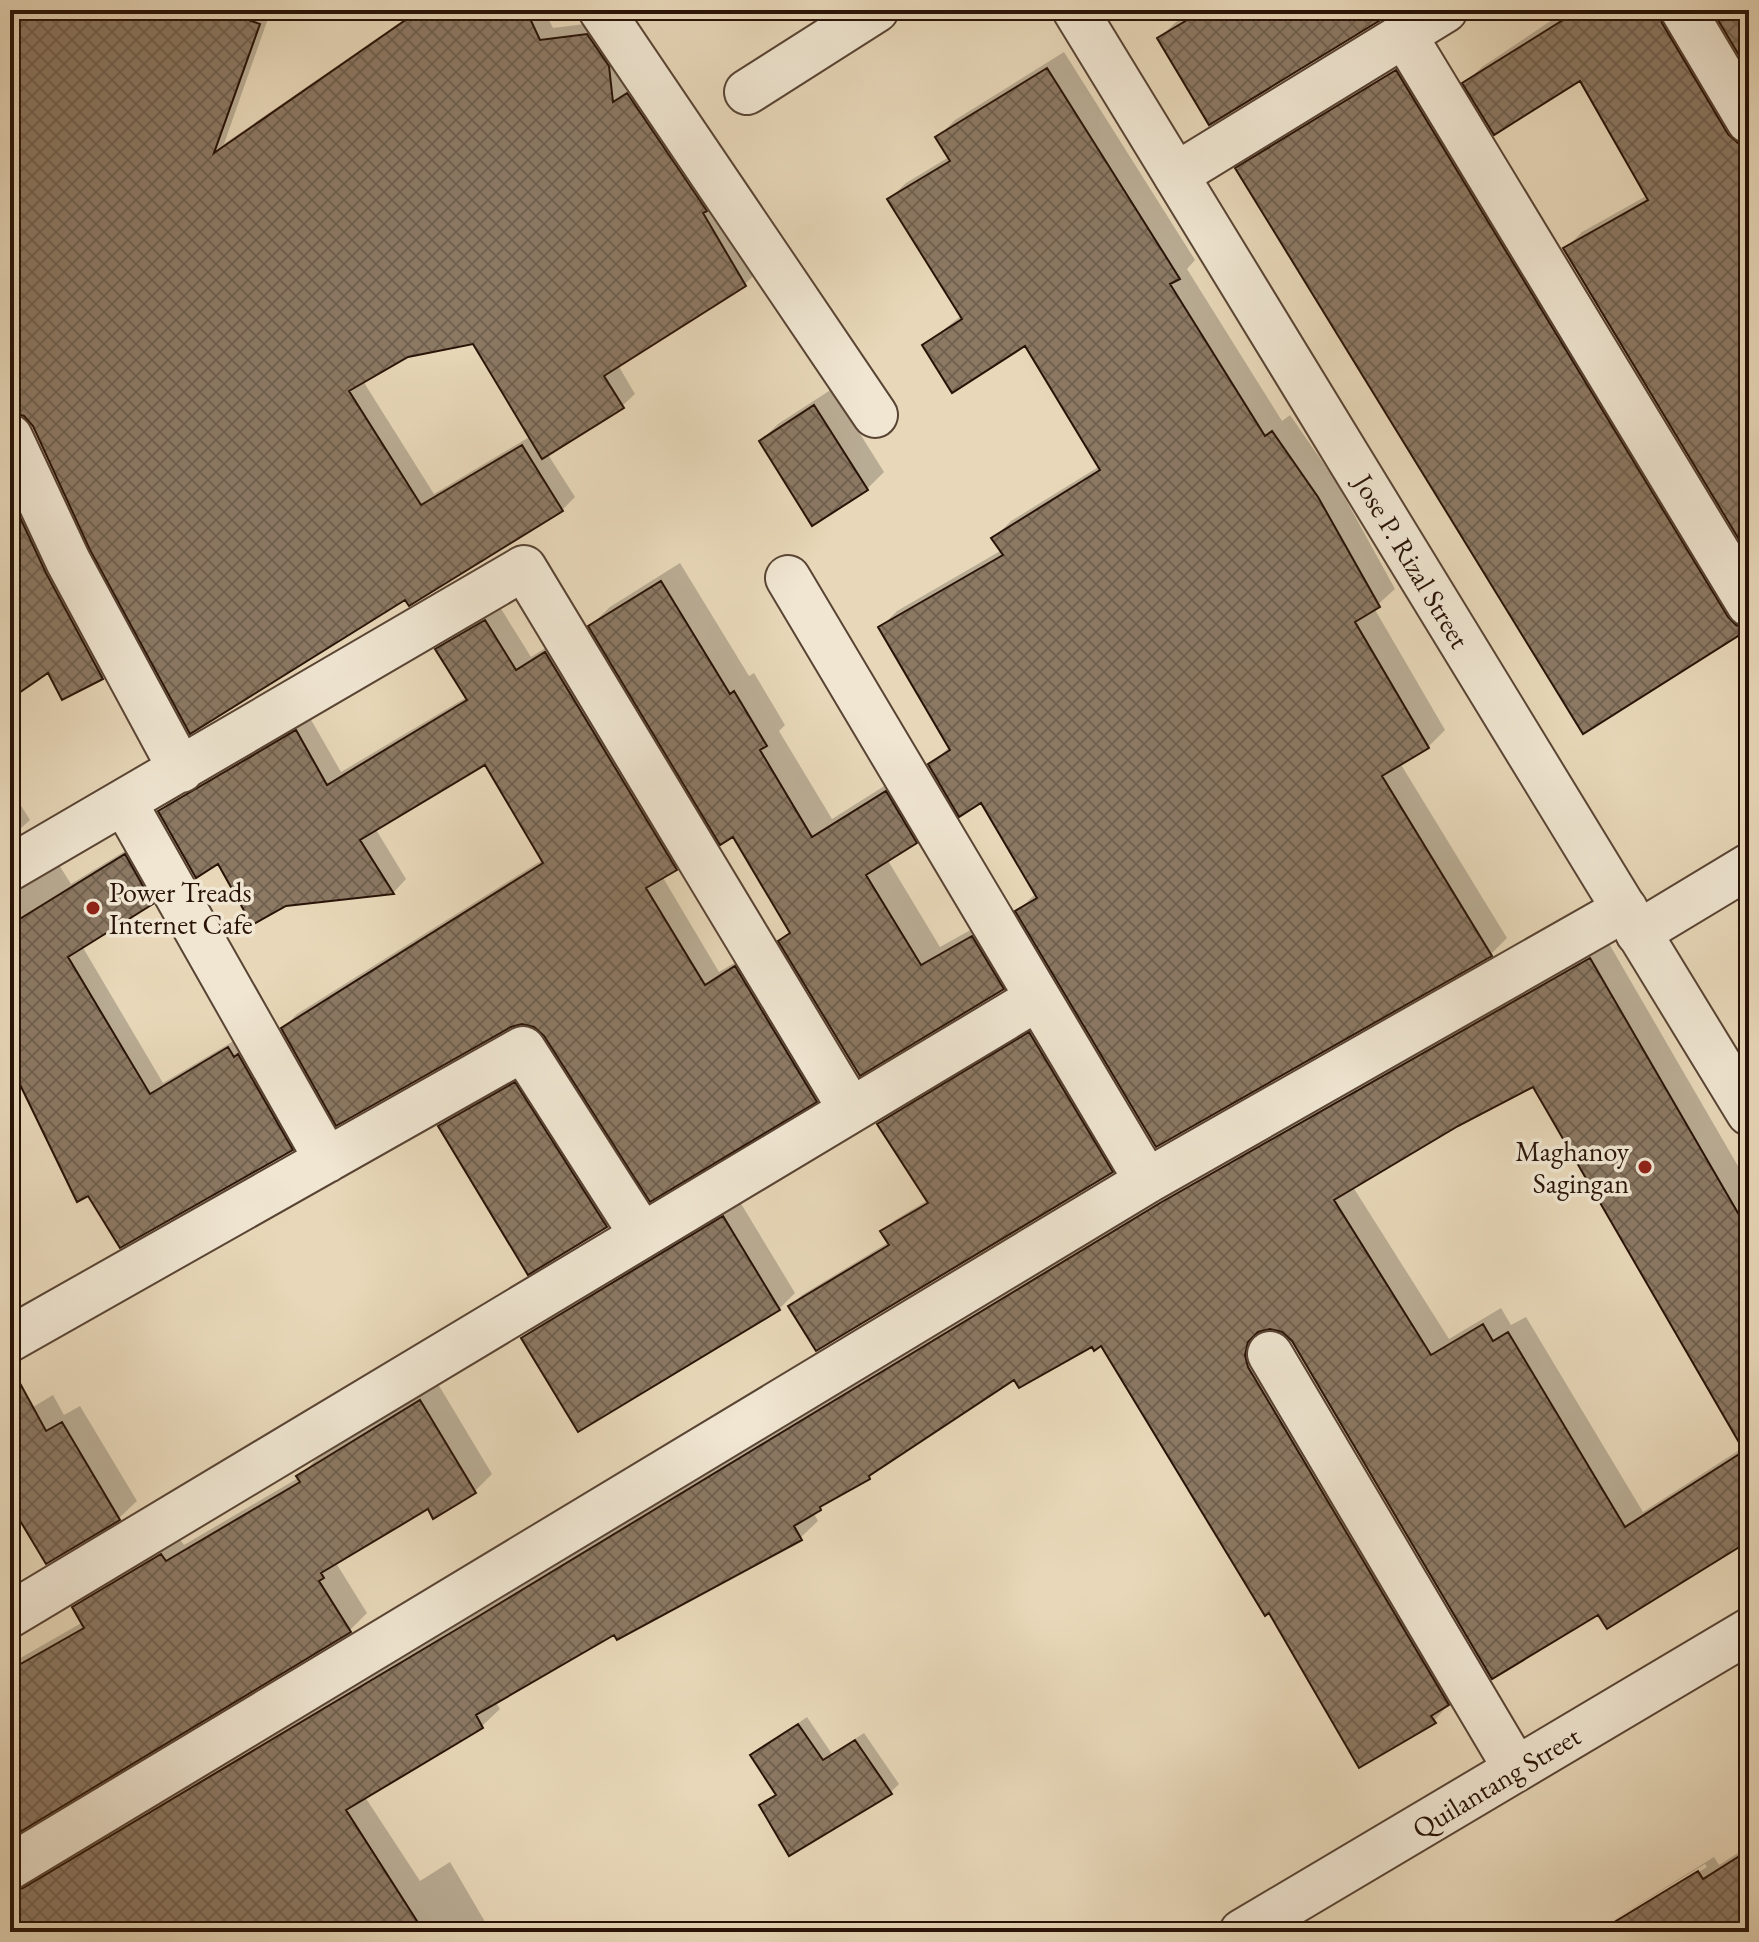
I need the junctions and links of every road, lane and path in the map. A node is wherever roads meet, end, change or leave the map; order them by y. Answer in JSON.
{"nodes":[{"id":1,"x":601,"y":10,"type":"edge"},
{"id":2,"x":876,"y":10,"type":"edge"},
{"id":3,"x":1075,"y":10,"type":"edge"},
{"id":4,"x":1445,"y":10,"type":"edge"},
{"id":5,"x":1683,"y":10,"type":"edge"},
{"id":6,"x":1404,"y":35,"type":"junction"},
{"id":7,"x":747,"y":92,"type":"dead end"},
{"id":8,"x":1749,"y":121,"type":"edge"},
{"id":9,"x":1176,"y":175,"type":"junction"},
{"id":10,"x":875,"y":415,"type":"dead end"},
{"id":11,"x":10,"y":437,"type":"edge"},
{"id":12,"x":788,"y":578,"type":"dead end"},
{"id":13,"x":1749,"y":604,"type":"edge"},
{"id":14,"x":181,"y":770,"type":"junction"},
{"id":15,"x":124,"y":802,"type":"junction"},
{"id":16,"x":1749,"y":866,"type":"edge"},
{"id":17,"x":10,"y":868,"type":"edge"},
{"id":18,"x":1632,"y":921,"type":"junction"},
{"id":19,"x":1038,"y":998,"type":"junction"},
{"id":20,"x":851,"y":1110,"type":"junction"},
{"id":21,"x":1749,"y":1113,"type":"edge"},
{"id":22,"x":327,"y":1160,"type":"junction"},
{"id":23,"x":1147,"y":1181,"type":"junction"},
{"id":24,"x":642,"y":1235,"type":"junction"},
{"id":25,"x":10,"y":1339,"type":"edge"},
{"id":26,"x":1270,"y":1354,"type":"dead end"},
{"id":27,"x":10,"y":1615,"type":"edge"},
{"id":28,"x":1749,"y":1631,"type":"edge"},
{"id":29,"x":1516,"y":1769,"type":"junction"},
{"id":30,"x":10,"y":1867,"type":"edge"},
{"id":31,"x":1242,"y":1932,"type":"edge"}],
"edges":[{"from":1,"to":10,"type":"street"},
{"from":2,"to":7,"type":"street"},
{"from":3,"to":9,"type":"street","name":"Jose P. Rizal Street"},
{"from":4,"to":6,"type":"street"},
{"from":5,"to":8,"type":"street"},
{"from":6,"to":9,"type":"street"},
{"from":6,"to":13,"type":"street"},
{"from":9,"to":18,"type":"street","name":"Jose P. Rizal Street"},
{"from":11,"to":14,"type":"street"},
{"from":12,"to":19,"type":"street"},
{"from":14,"to":15,"type":"street"},
{"from":14,"to":20,"type":"street"},
{"from":15,"to":17,"type":"street"},
{"from":15,"to":22,"type":"street"},
{"from":16,"to":18,"type":"street"},
{"from":18,"to":21,"type":"street","name":"Jose P. Rizal Street"},
{"from":18,"to":23,"type":"street"},
{"from":19,"to":20,"type":"street"},
{"from":19,"to":23,"type":"street"},
{"from":20,"to":24,"type":"street"},
{"from":22,"to":24,"type":"street"},
{"from":22,"to":25,"type":"street"},
{"from":23,"to":30,"type":"street"},
{"from":24,"to":27,"type":"street"},
{"from":26,"to":29,"type":"street"},
{"from":28,"to":29,"type":"street","name":"Quilantang Street"},
{"from":29,"to":31,"type":"street","name":"Quilantang Street"}]}
